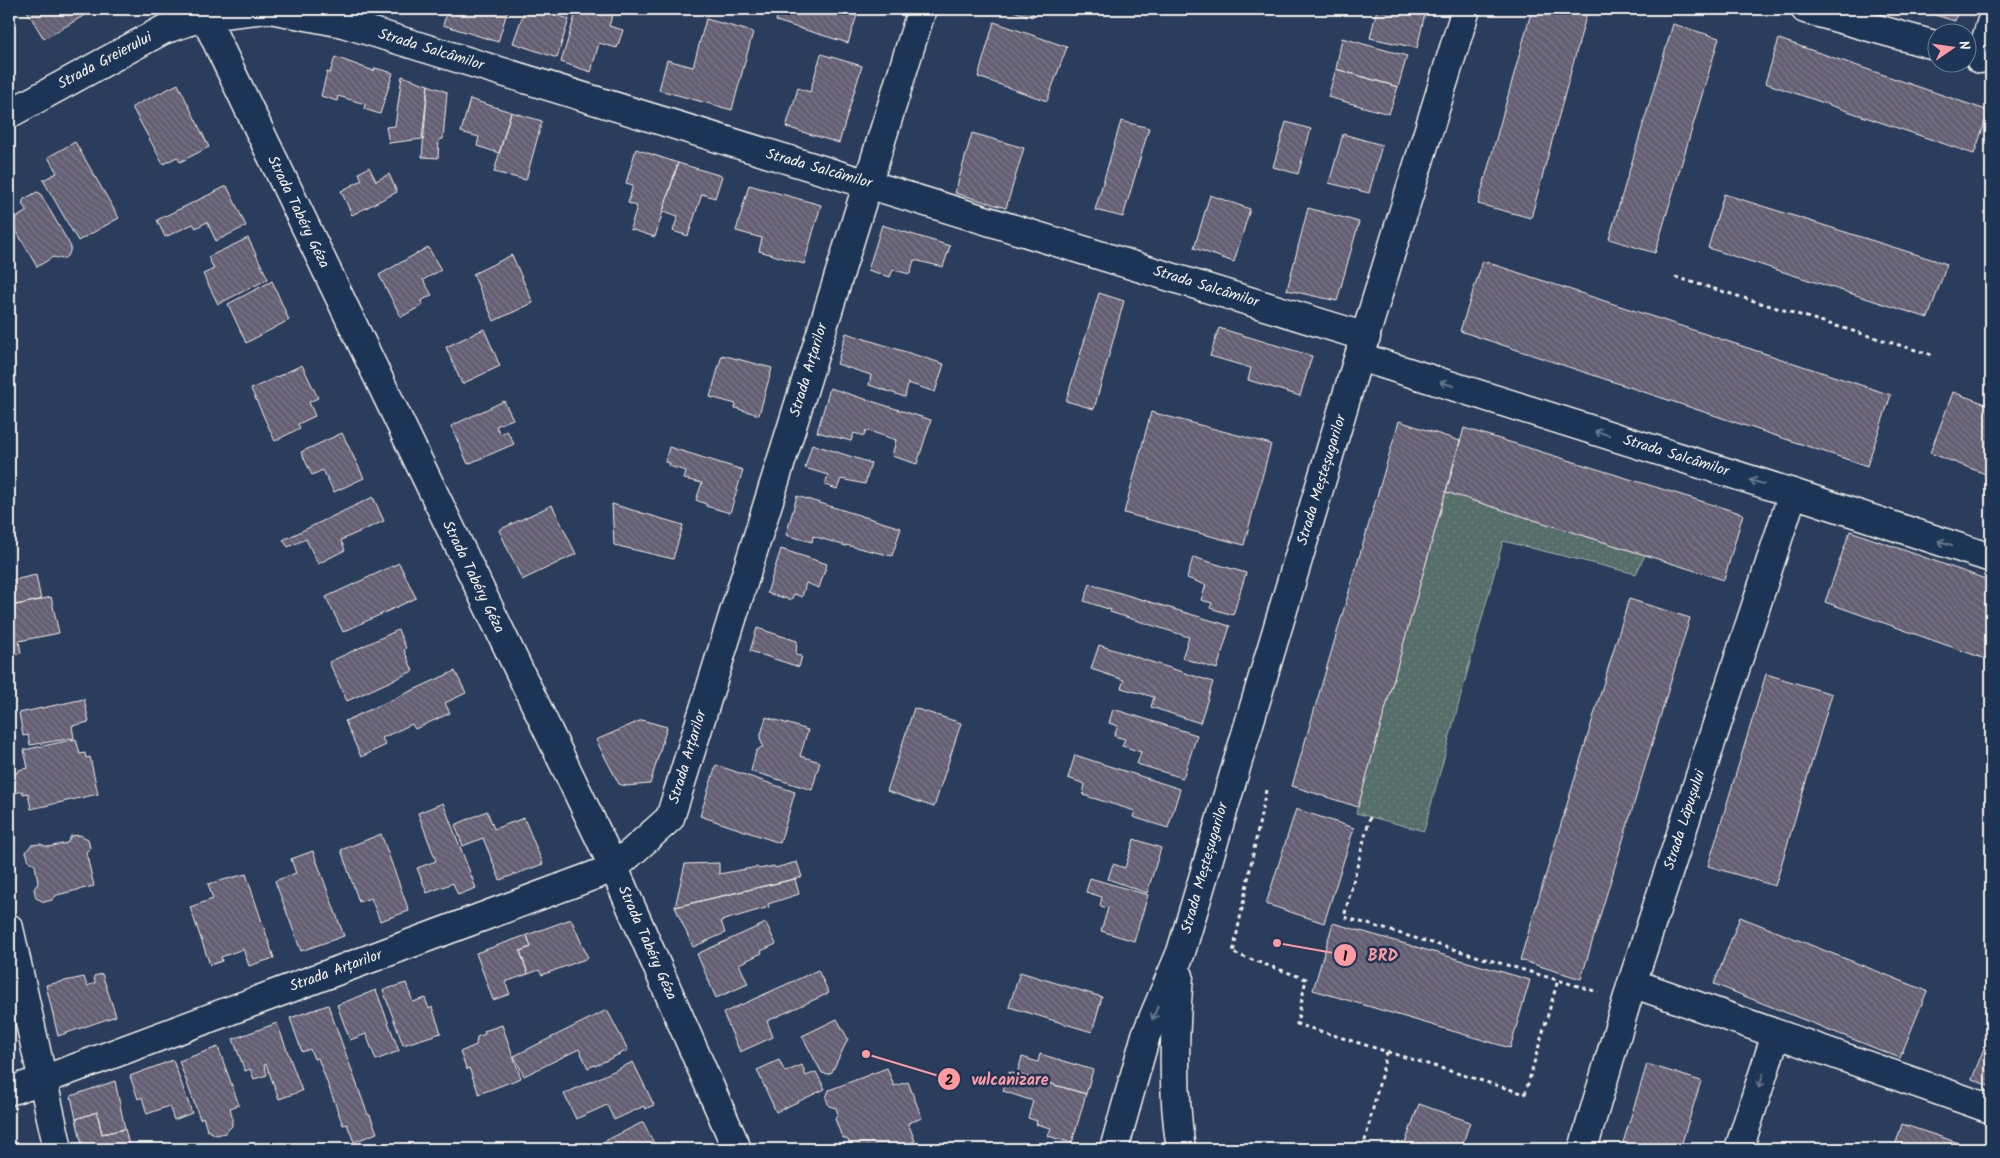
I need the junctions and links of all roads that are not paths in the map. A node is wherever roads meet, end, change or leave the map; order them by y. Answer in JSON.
{"nodes":[{"id":1,"x":268,"y":9,"type":"edge"},
{"id":2,"x":922,"y":9,"type":"edge"},
{"id":3,"x":1466,"y":9,"type":"edge"},
{"id":4,"x":1805,"y":9,"type":"edge"},
{"id":5,"x":203,"y":12,"type":"edge"},
{"id":6,"x":1991,"y":23,"type":"edge"},
{"id":7,"x":1928,"y":43,"type":"edge"},
{"id":8,"x":1980,"y":59,"type":"edge"},
{"id":9,"x":9,"y":114,"type":"edge"},
{"id":10,"x":868,"y":183,"type":"junction"},
{"id":11,"x":1363,"y":347,"type":"junction"},
{"id":12,"x":1793,"y":493,"type":"junction"},
{"id":13,"x":1991,"y":558,"type":"edge"},
{"id":14,"x":614,"y":868,"type":"junction"},
{"id":15,"x":9,"y":928,"type":"edge"},
{"id":16,"x":1181,"y":952,"type":"junction"},
{"id":17,"x":1630,"y":992,"type":"junction"},
{"id":18,"x":1776,"y":1034,"type":"junction"},
{"id":19,"x":43,"y":1080,"type":"junction"},
{"id":20,"x":9,"y":1091,"type":"edge"},
{"id":21,"x":1991,"y":1109,"type":"edge"},
{"id":22,"x":58,"y":1149,"type":"edge"},
{"id":23,"x":737,"y":1149,"type":"edge"},
{"id":24,"x":1114,"y":1149,"type":"edge"},
{"id":25,"x":1181,"y":1149,"type":"edge"},
{"id":26,"x":1583,"y":1149,"type":"edge"},
{"id":27,"x":1740,"y":1149,"type":"edge"}],
"edges":[{"from":1,"to":5,"type":"street","name":"Strada Salcâmilor"},
{"from":1,"to":10,"type":"street","name":"Strada Salcâmilor"},
{"from":2,"to":10,"type":"street","name":"Strada Arțarilor"},
{"from":3,"to":11,"type":"street","name":"Strada Meșteșugarilor"},
{"from":4,"to":7,"type":"street"},
{"from":5,"to":9,"type":"street","name":"Strada Greierului"},
{"from":5,"to":14,"type":"street","name":"Strada Tabéry Géza"},
{"from":6,"to":8,"type":"street"},
{"from":10,"to":11,"type":"street","name":"Strada Salcâmilor"},
{"from":10,"to":14,"type":"street","name":"Strada Arțarilor"},
{"from":12,"to":11,"type":"street","name":"Strada Salcâmilor","one_way":true},
{"from":11,"to":16,"type":"street","name":"Strada Meșteșugarilor"},
{"from":13,"to":12,"type":"street","name":"Strada Salcâmilor","one_way":true},
{"from":12,"to":17,"type":"street","name":"Strada Lăpușului"},
{"from":14,"to":19,"type":"street","name":"Strada Arțarilor"},
{"from":14,"to":23,"type":"street","name":"Strada Tabéry Géza"},
{"from":15,"to":19,"type":"street"},
{"from":16,"to":24,"type":"street","name":"Strada Meșteșugarilor","one_way":true},
{"from":16,"to":25,"type":"street","name":"Strada Meșteșugarilor"},
{"from":17,"to":18,"type":"street"},
{"from":17,"to":26,"type":"street","name":"Strada Lăpușului"},
{"from":18,"to":21,"type":"street"},
{"from":18,"to":27,"type":"street","one_way":true},
{"from":19,"to":20,"type":"street","name":"Strada Arțarilor"},
{"from":19,"to":22,"type":"street"}]}
